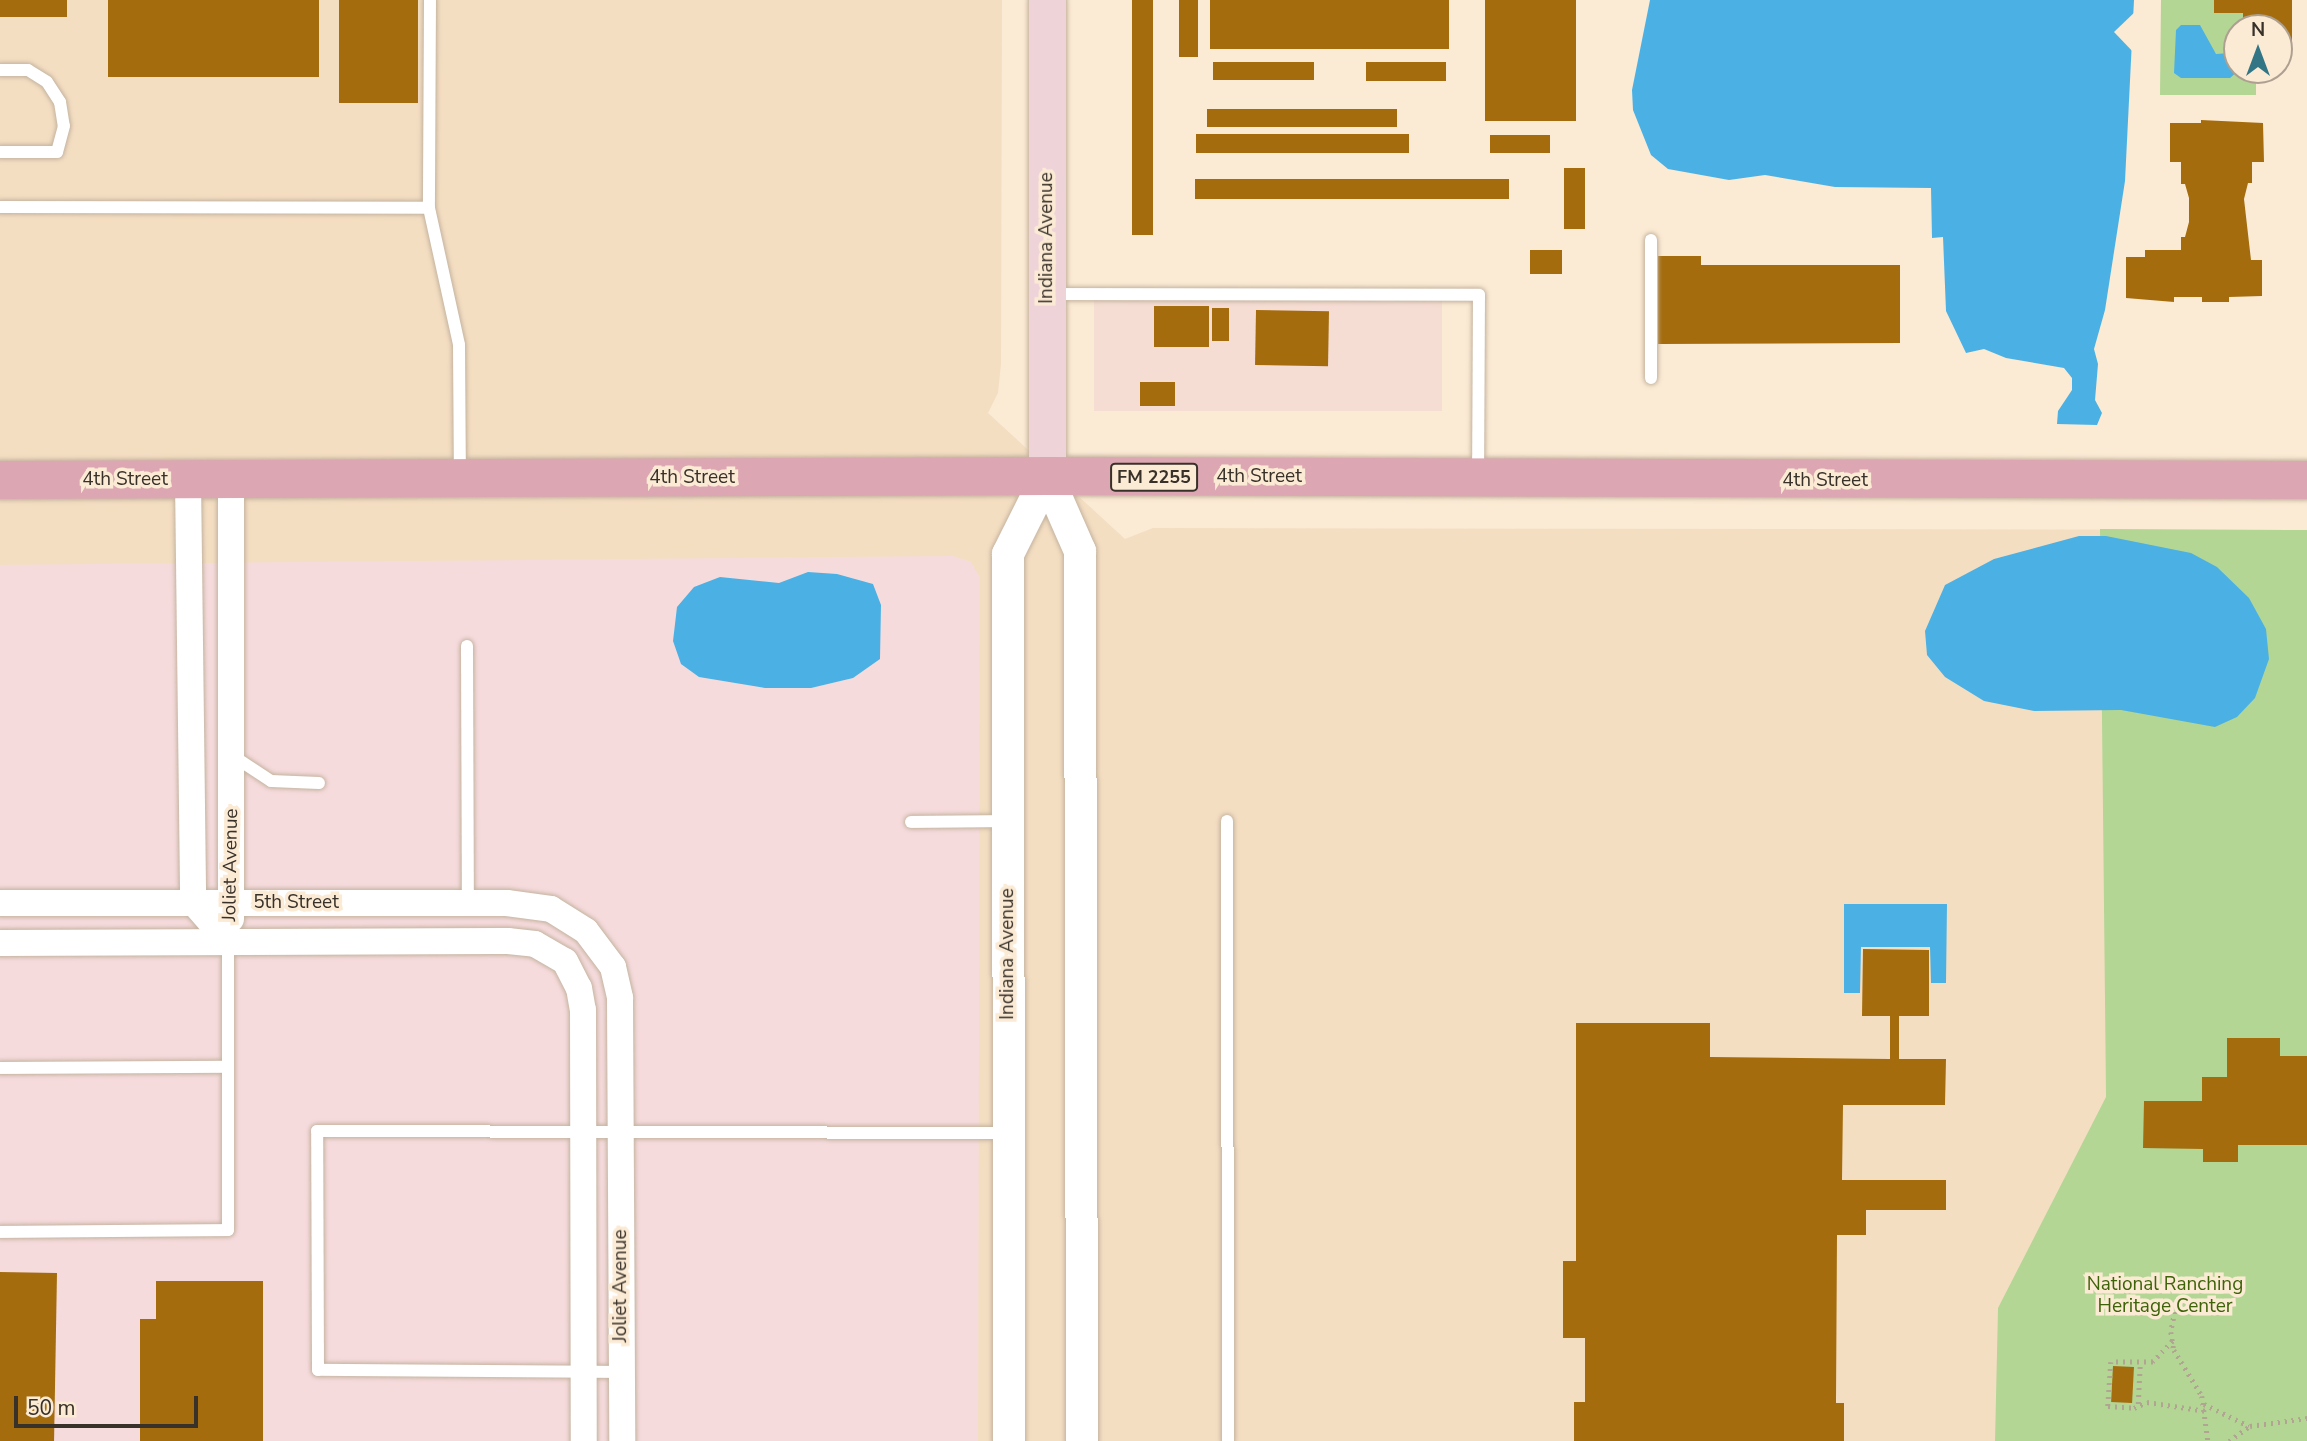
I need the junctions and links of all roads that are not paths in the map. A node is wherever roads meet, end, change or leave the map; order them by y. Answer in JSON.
{"nodes":[{"id":1,"x":430,"y":0,"type":"edge"},
{"id":2,"x":1047,"y":0,"type":"edge"},
{"id":3,"x":0,"y":69,"type":"edge"},
{"id":4,"x":0,"y":152,"type":"edge"},
{"id":5,"x":0,"y":207,"type":"edge"},
{"id":6,"x":429,"y":208,"type":"junction"},
{"id":7,"x":1651,"y":240,"type":"dead end"},
{"id":8,"x":1047,"y":294,"type":"junction"},
{"id":9,"x":1651,"y":378,"type":"dead end"},
{"id":10,"x":1047,"y":476,"type":"junction"},
{"id":11,"x":1478,"y":477,"type":"junction"},
{"id":12,"x":187,"y":479,"type":"junction"},
{"id":13,"x":231,"y":479,"type":"junction"},
{"id":14,"x":460,"y":479,"type":"junction"},
{"id":15,"x":0,"y":480,"type":"edge"},
{"id":16,"x":2307,"y":480,"type":"edge"},
{"id":17,"x":467,"y":646,"type":"dead end"},
{"id":18,"x":233,"y":756,"type":"junction"},
{"id":19,"x":319,"y":783,"type":"dead end"},
{"id":20,"x":1008,"y":821,"type":"junction"},
{"id":21,"x":1227,"y":821,"type":"dead end"},
{"id":22,"x":911,"y":822,"type":"dead end"},
{"id":23,"x":193,"y":902,"type":"junction"},
{"id":24,"x":0,"y":903,"type":"edge"},
{"id":25,"x":233,"y":903,"type":"junction"},
{"id":26,"x":468,"y":903,"type":"junction"},
{"id":27,"x":586,"y":931,"type":"joint"},
{"id":28,"x":228,"y":942,"type":"junction"},
{"id":29,"x":0,"y":943,"type":"edge"},
{"id":30,"x":565,"y":961,"type":"joint"},
{"id":31,"x":228,"y":1067,"type":"junction"},
{"id":32,"x":0,"y":1068,"type":"edge"},
{"id":33,"x":584,"y":1132,"type":"junction"},
{"id":34,"x":621,"y":1132,"type":"junction"},
{"id":35,"x":1008,"y":1133,"type":"junction"},
{"id":36,"x":0,"y":1232,"type":"edge"},
{"id":37,"x":583,"y":1372,"type":"junction"},
{"id":38,"x":621,"y":1372,"type":"junction"},
{"id":39,"x":584,"y":1441,"type":"edge"},
{"id":40,"x":622,"y":1441,"type":"edge"},
{"id":41,"x":1009,"y":1441,"type":"edge"},
{"id":42,"x":1082,"y":1441,"type":"edge"},
{"id":43,"x":1228,"y":1441,"type":"edge"}],
"edges":[{"from":1,"to":6,"type":"lane"},
{"from":2,"to":8,"type":"main road","name":"Indiana Avenue"},
{"from":3,"to":4,"type":"lane"},
{"from":5,"to":6,"type":"lane"},
{"from":6,"to":14,"type":"lane"},
{"from":7,"to":9,"type":"lane"},
{"from":8,"to":10,"type":"main road","name":"Indiana Avenue"},
{"from":8,"to":11,"type":"lane"},
{"from":10,"to":11,"type":"main road","name":"4th Street","number":"FM 2255"},
{"from":10,"to":14,"type":"main road","name":"4th Street","number":"FM 2255"},
{"from":10,"to":20,"type":"street","name":"Indiana Avenue"},
{"from":10,"to":42,"type":"street","name":"Indiana Avenue"},
{"from":11,"to":16,"type":"main road","name":"4th Street","number":"FM 2255"},
{"from":12,"to":13,"type":"main road","name":"4th Street","number":"FM 2255"},
{"from":12,"to":15,"type":"main road","name":"4th Street","number":"FM 2255"},
{"from":12,"to":23,"type":"street","name":"Joliet Avenue"},
{"from":13,"to":14,"type":"main road","name":"4th Street","number":"FM 2255"},
{"from":13,"to":18,"type":"street","name":"Joliet Avenue"},
{"from":17,"to":26,"type":"lane"},
{"from":18,"to":19,"type":"lane"},
{"from":18,"to":25,"type":"street","name":"Joliet Avenue"},
{"from":20,"to":22,"type":"lane"},
{"from":20,"to":35,"type":"street","name":"Indiana Avenue"},
{"from":21,"to":43,"type":"lane"},
{"from":23,"to":24,"type":"street","name":"5th Street"},
{"from":23,"to":25,"type":"street","name":"5th Street"},
{"from":23,"to":28,"type":"street","name":"Joliet Avenue"},
{"from":25,"to":26,"type":"street","name":"5th Street"},
{"from":25,"to":28,"type":"street","name":"Joliet Avenue"},
{"from":26,"to":27,"type":"street","name":"5th Street"},
{"from":27,"to":34,"type":"street","name":"Joliet Avenue"},
{"from":28,"to":29,"type":"street","name":"5th Street"},
{"from":28,"to":30,"type":"street","name":"5th Street"},
{"from":28,"to":31,"type":"lane"},
{"from":30,"to":33,"type":"street","name":"Joliet Avenue"},
{"from":31,"to":32,"type":"lane"},
{"from":31,"to":36,"type":"lane"},
{"from":33,"to":34,"type":"lane"},
{"from":33,"to":37,"type":"street","name":"Joliet Avenue"},
{"from":33,"to":37,"type":"lane"},
{"from":34,"to":35,"type":"lane"},
{"from":34,"to":38,"type":"street","name":"Joliet Avenue"},
{"from":35,"to":41,"type":"street","name":"Indiana Avenue"},
{"from":37,"to":38,"type":"lane"},
{"from":37,"to":39,"type":"street","name":"Joliet Avenue"},
{"from":38,"to":40,"type":"street","name":"Joliet Avenue"}]}
